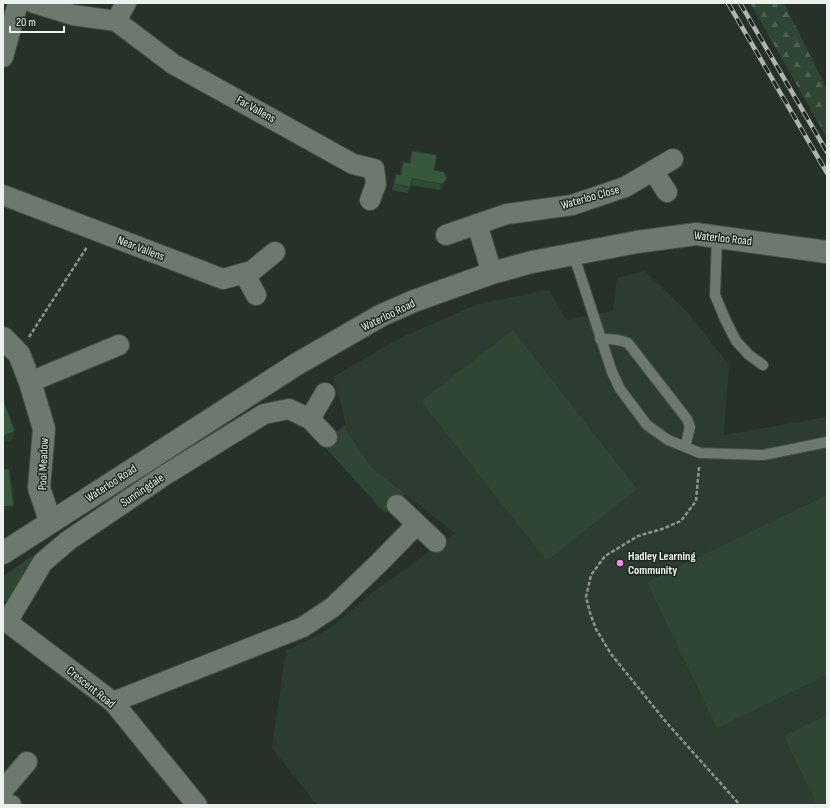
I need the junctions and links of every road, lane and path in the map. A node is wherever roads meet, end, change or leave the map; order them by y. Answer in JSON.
{"nodes":[{"id":1,"x":18,"y":3,"type":"edge"},
{"id":2,"x":34,"y":3,"type":"edge"},
{"id":3,"x":126,"y":3,"type":"edge"},
{"id":4,"x":116,"y":21,"type":"junction"},
{"id":5,"x":3,"y":58,"type":"edge"},
{"id":6,"x":673,"y":159,"type":"dead end"},
{"id":7,"x":653,"y":171,"type":"junction"},
{"id":8,"x":667,"y":192,"type":"dead end"},
{"id":9,"x":3,"y":195,"type":"edge"},
{"id":10,"x":370,"y":200,"type":"dead end"},
{"id":11,"x":477,"y":224,"type":"junction"},
{"id":12,"x":97,"y":231,"type":"junction"},
{"id":13,"x":446,"y":235,"type":"dead end"},
{"id":14,"x":717,"y":236,"type":"junction"},
{"id":15,"x":274,"y":252,"type":"dead end"},
{"id":16,"x":827,"y":252,"type":"edge"},
{"id":17,"x":573,"y":253,"type":"junction"},
{"id":18,"x":244,"y":273,"type":"junction"},
{"id":19,"x":492,"y":273,"type":"junction"},
{"id":20,"x":256,"y":295,"type":"dead end"},
{"id":21,"x":3,"y":338,"type":"edge"},
{"id":22,"x":600,"y":339,"type":"junction"},
{"id":23,"x":119,"y":345,"type":"dead end"},
{"id":24,"x":19,"y":354,"type":"junction"},
{"id":25,"x":763,"y":365,"type":"dead end"},
{"id":26,"x":30,"y":382,"type":"junction"},
{"id":27,"x":325,"y":393,"type":"dead end"},
{"id":28,"x":310,"y":419,"type":"junction"},
{"id":29,"x":327,"y":437,"type":"dead end"},
{"id":30,"x":827,"y":442,"type":"edge"},
{"id":31,"x":685,"y":447,"type":"junction"},
{"id":32,"x":699,"y":462,"type":"dead end"},
{"id":33,"x":397,"y":506,"type":"dead end"},
{"id":34,"x":53,"y":521,"type":"junction"},
{"id":35,"x":417,"y":524,"type":"junction"},
{"id":36,"x":436,"y":542,"type":"dead end"},
{"id":37,"x":3,"y":553,"type":"edge"},
{"id":38,"x":5,"y":621,"type":"edge"},
{"id":39,"x":113,"y":702,"type":"junction"},
{"id":40,"x":27,"y":762,"type":"dead end"},
{"id":41,"x":3,"y":790,"type":"edge"},
{"id":42,"x":3,"y":803,"type":"edge"},
{"id":43,"x":11,"y":805,"type":"edge"},
{"id":44,"x":197,"y":805,"type":"edge"},
{"id":45,"x":740,"y":805,"type":"edge"}],
"edges":[{"from":1,"to":5,"type":"street"},
{"from":2,"to":4,"type":"street","name":"Far Vallens"},
{"from":3,"to":4,"type":"street"},
{"from":4,"to":10,"type":"street","name":"Far Vallens"},
{"from":6,"to":7,"type":"street","name":"Waterloo Close"},
{"from":7,"to":8,"type":"street"},
{"from":7,"to":11,"type":"street","name":"Waterloo Close"},
{"from":9,"to":12,"type":"street","name":"Near Vallens"},
{"from":11,"to":13,"type":"street","name":"Waterloo Close"},
{"from":11,"to":19,"type":"street"},
{"from":12,"to":18,"type":"street","name":"Near Vallens"},
{"from":12,"to":24,"type":"path"},
{"from":14,"to":16,"type":"street","name":"Waterloo Road"},
{"from":14,"to":17,"type":"street","name":"Waterloo Road"},
{"from":14,"to":25,"type":"lane"},
{"from":15,"to":18,"type":"street","name":"Near Vallens"},
{"from":17,"to":19,"type":"street","name":"Waterloo Road"},
{"from":17,"to":22,"type":"lane"},
{"from":18,"to":20,"type":"street"},
{"from":19,"to":34,"type":"street","name":"Waterloo Road"},
{"from":21,"to":24,"type":"street","name":"Pool Meadow"},
{"from":22,"to":31,"type":"lane"},
{"from":22,"to":31,"type":"lane"},
{"from":23,"to":26,"type":"street"},
{"from":24,"to":26,"type":"street","name":"Pool Meadow"},
{"from":26,"to":34,"type":"street","name":"Pool Meadow"},
{"from":27,"to":28,"type":"street"},
{"from":28,"to":29,"type":"street","name":"Sunningdale"},
{"from":28,"to":38,"type":"street","name":"Sunningdale"},
{"from":30,"to":31,"type":"lane"},
{"from":32,"to":45,"type":"path"},
{"from":33,"to":35,"type":"street"},
{"from":34,"to":37,"type":"street","name":"Waterloo Road"},
{"from":35,"to":36,"type":"street"},
{"from":35,"to":39,"type":"street"},
{"from":38,"to":39,"type":"street","name":"Crescent Road"},
{"from":39,"to":44,"type":"street","name":"Crescent Road"},
{"from":40,"to":41,"type":"street"},
{"from":42,"to":43,"type":"street"}]}
